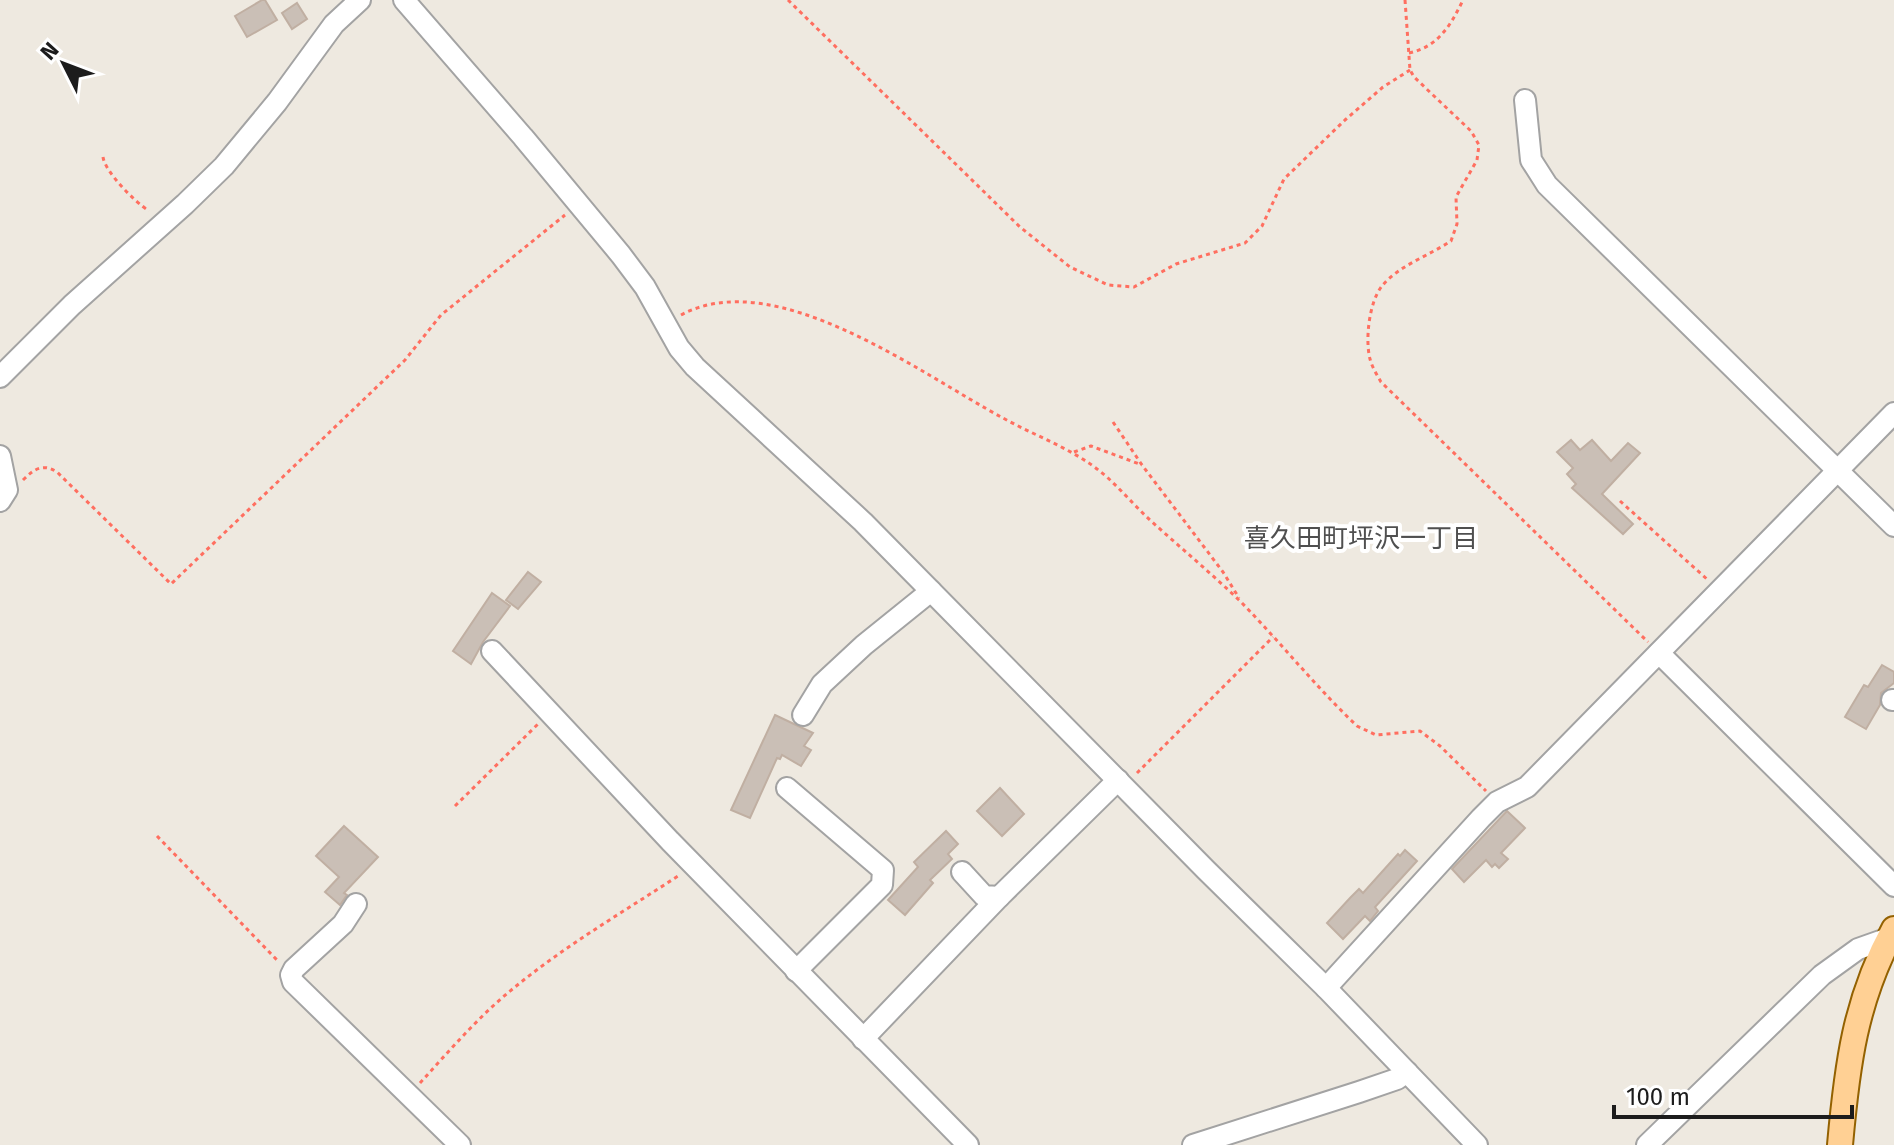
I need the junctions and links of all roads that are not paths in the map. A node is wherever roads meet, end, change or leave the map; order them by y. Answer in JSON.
{"nodes":[{"id":1,"x":360,"y":0,"type":"edge"},
{"id":2,"x":404,"y":0,"type":"edge"},
{"id":3,"x":1525,"y":100,"type":"dead end"},
{"id":4,"x":0,"y":377,"type":"edge"},
{"id":5,"x":1894,"y":413,"type":"edge"},
{"id":6,"x":0,"y":456,"type":"edge"},
{"id":7,"x":1838,"y":469,"type":"junction"},
{"id":8,"x":3,"y":496,"type":"edge"},
{"id":9,"x":1894,"y":526,"type":"edge"},
{"id":10,"x":931,"y":591,"type":"junction"},
{"id":11,"x":492,"y":651,"type":"dead end"},
{"id":12,"x":1659,"y":653,"type":"junction"},
{"id":13,"x":803,"y":715,"type":"dead end"},
{"id":14,"x":1121,"y":783,"type":"junction"},
{"id":15,"x":787,"y":788,"type":"dead end"},
{"id":16,"x":962,"y":872,"type":"dead end"},
{"id":17,"x":1894,"y":886,"type":"edge"},
{"id":18,"x":999,"y":897,"type":"junction"},
{"id":19,"x":356,"y":904,"type":"dead end"},
{"id":20,"x":1891,"y":934,"type":"edge"},
{"id":21,"x":796,"y":971,"type":"junction"},
{"id":22,"x":1326,"y":988,"type":"junction"},
{"id":23,"x":863,"y":1039,"type":"junction"},
{"id":24,"x":1407,"y":1072,"type":"junction"},
{"id":25,"x":1667,"y":1136,"type":"edge"},
{"id":26,"x":460,"y":1145,"type":"edge"},
{"id":27,"x":968,"y":1145,"type":"edge"},
{"id":28,"x":1193,"y":1145,"type":"edge"},
{"id":29,"x":1477,"y":1145,"type":"edge"},
{"id":30,"x":1647,"y":1145,"type":"edge"},
{"id":31,"x":1840,"y":1145,"type":"edge"}],
"edges":[{"from":1,"to":4,"type":"street"},
{"from":2,"to":10,"type":"street"},
{"from":3,"to":7,"type":"street"},
{"from":5,"to":7,"type":"street"},
{"from":6,"to":8,"type":"street"},
{"from":7,"to":9,"type":"street"},
{"from":7,"to":12,"type":"street"},
{"from":10,"to":13,"type":"street"},
{"from":10,"to":14,"type":"street"},
{"from":11,"to":21,"type":"street"},
{"from":12,"to":17,"type":"street"},
{"from":12,"to":22,"type":"street"},
{"from":14,"to":18,"type":"street"},
{"from":14,"to":22,"type":"street"},
{"from":15,"to":21,"type":"street"},
{"from":16,"to":18,"type":"street"},
{"from":18,"to":23,"type":"street"},
{"from":19,"to":26,"type":"street"},
{"from":20,"to":25,"type":"street"},
{"from":20,"to":31,"type":"main road"},
{"from":21,"to":23,"type":"street"},
{"from":22,"to":24,"type":"street"},
{"from":23,"to":27,"type":"street"},
{"from":24,"to":28,"type":"street"},
{"from":24,"to":29,"type":"street"},
{"from":25,"to":30,"type":"street"}]}
